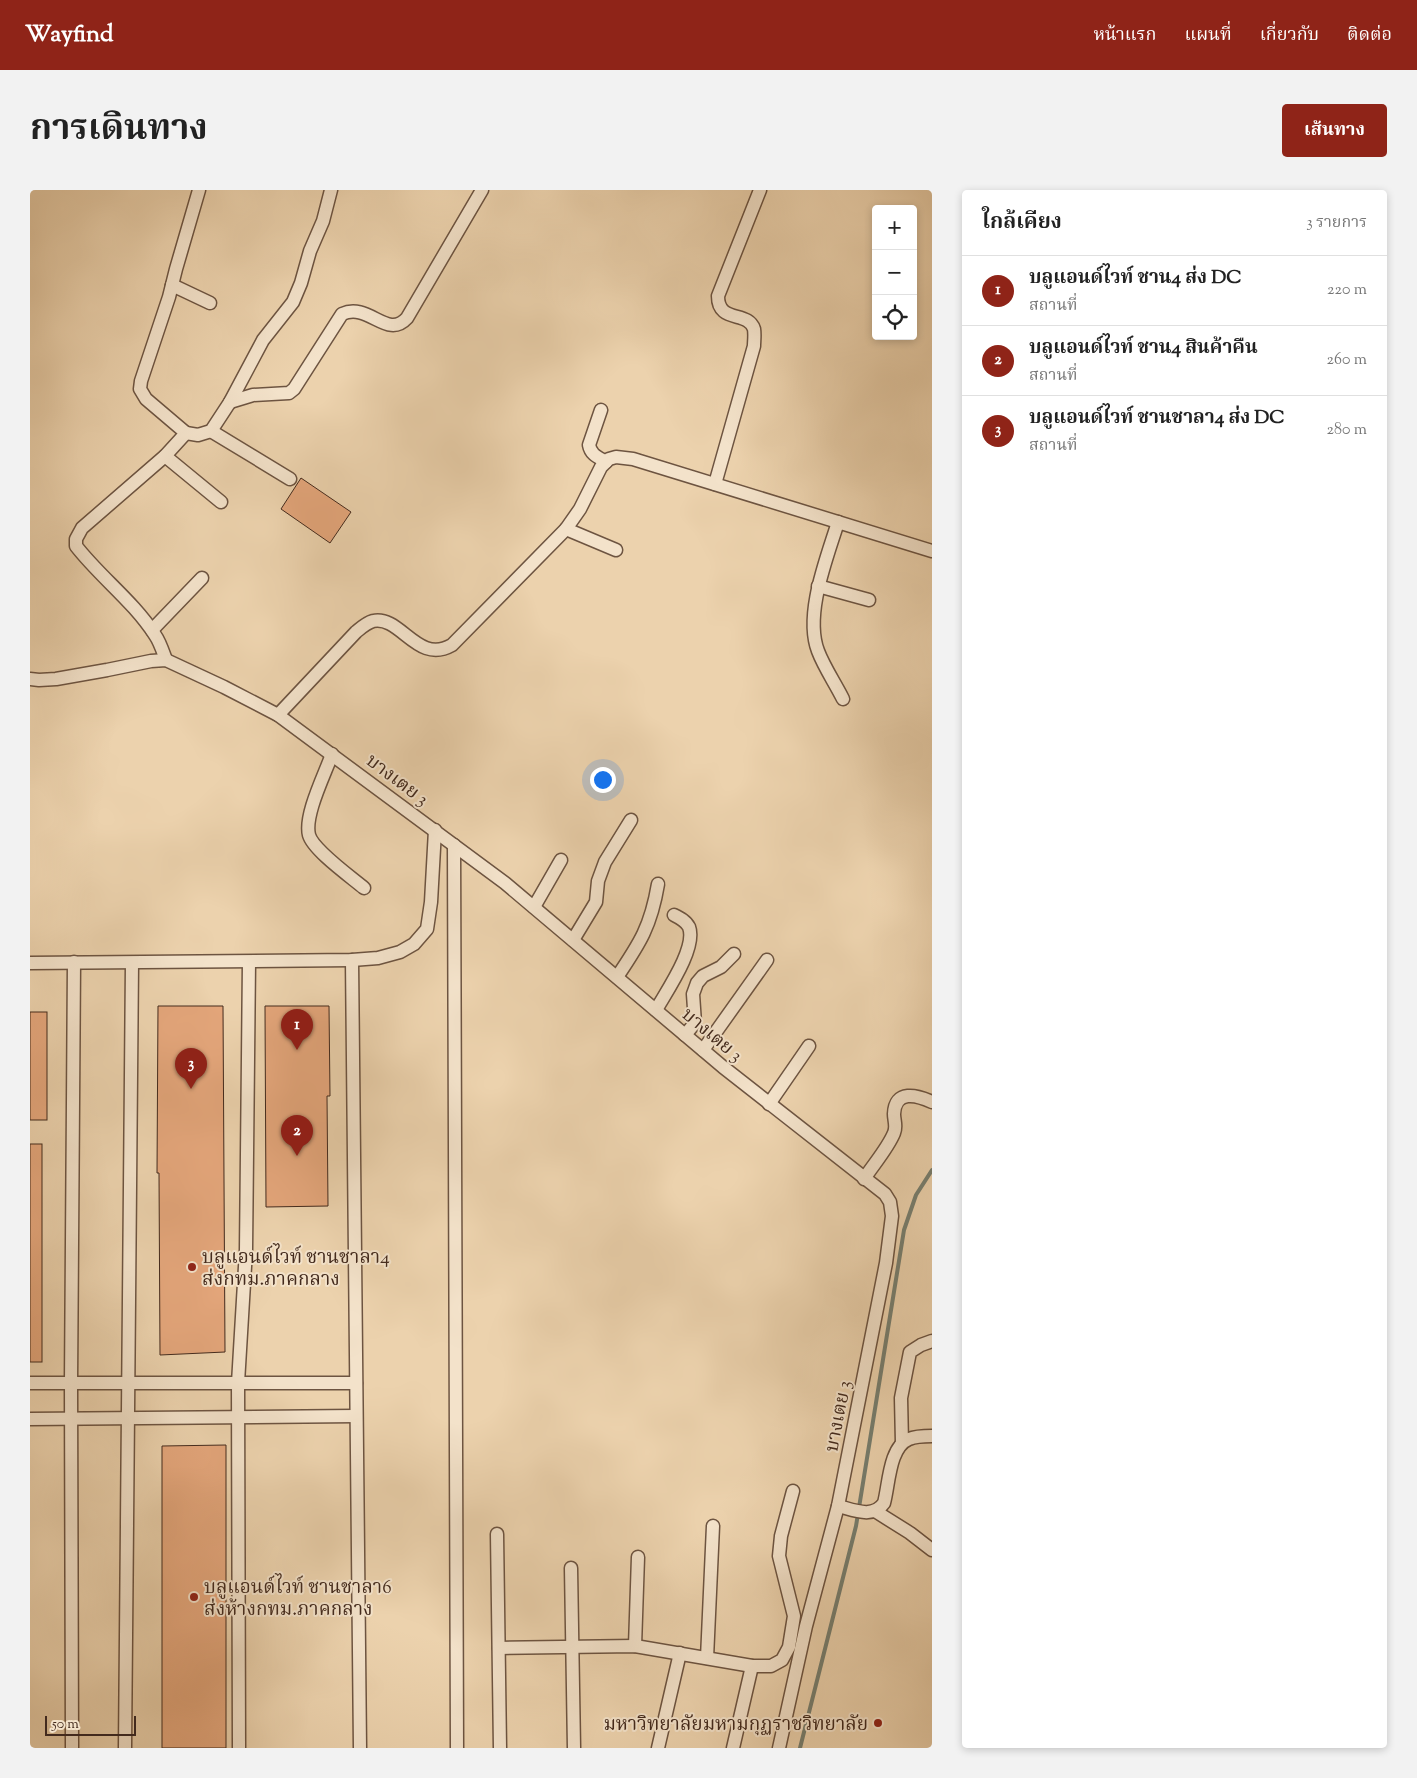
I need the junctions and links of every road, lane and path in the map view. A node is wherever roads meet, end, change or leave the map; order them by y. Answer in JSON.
{"nodes":[{"id":1,"x":199,"y":190,"type":"edge"},
{"id":2,"x":331,"y":190,"type":"edge"},
{"id":3,"x":482,"y":190,"type":"edge"},
{"id":4,"x":760,"y":190,"type":"edge"},
{"id":5,"x":172,"y":285,"type":"junction"},
{"id":6,"x":210,"y":303,"type":"dead end"},
{"id":7,"x":230,"y":402,"type":"junction"},
{"id":8,"x":601,"y":410,"type":"dead end"},
{"id":9,"x":211,"y":431,"type":"junction"},
{"id":10,"x":186,"y":433,"type":"junction"},
{"id":11,"x":165,"y":456,"type":"junction"},
{"id":12,"x":606,"y":462,"type":"junction"},
{"id":13,"x":290,"y":479,"type":"dead end"},
{"id":14,"x":714,"y":484,"type":"junction"},
{"id":15,"x":220,"y":502,"type":"dead end"},
{"id":16,"x":838,"y":522,"type":"junction"},
{"id":17,"x":566,"y":529,"type":"junction"},
{"id":18,"x":616,"y":550,"type":"dead end"},
{"id":19,"x":932,"y":551,"type":"edge"},
{"id":20,"x":202,"y":578,"type":"dead end"},
{"id":21,"x":818,"y":586,"type":"junction"},
{"id":22,"x":869,"y":600,"type":"dead end"},
{"id":23,"x":152,"y":630,"type":"junction"},
{"id":24,"x":166,"y":660,"type":"junction"},
{"id":25,"x":30,"y":679,"type":"edge"},
{"id":26,"x":843,"y":699,"type":"dead end"},
{"id":27,"x":278,"y":715,"type":"junction"},
{"id":28,"x":332,"y":754,"type":"junction"},
{"id":29,"x":631,"y":820,"type":"dead end"},
{"id":30,"x":435,"y":830,"type":"junction"},
{"id":31,"x":454,"y":844,"type":"junction"},
{"id":32,"x":561,"y":860,"type":"dead end"},
{"id":33,"x":658,"y":884,"type":"dead end"},
{"id":34,"x":364,"y":888,"type":"dead end"},
{"id":35,"x":534,"y":907,"type":"junction"},
{"id":36,"x":674,"y":915,"type":"dead end"},
{"id":37,"x":573,"y":940,"type":"junction"},
{"id":38,"x":734,"y":954,"type":"dead end"},
{"id":39,"x":352,"y":960,"type":"junction"},
{"id":40,"x":767,"y":960,"type":"dead end"},
{"id":41,"x":74,"y":962,"type":"junction"},
{"id":42,"x":249,"y":962,"type":"junction"},
{"id":43,"x":132,"y":963,"type":"junction"},
{"id":44,"x":30,"y":964,"type":"edge"},
{"id":45,"x":617,"y":977,"type":"junction"},
{"id":46,"x":656,"y":1010,"type":"junction"},
{"id":47,"x":685,"y":1035,"type":"junction"},
{"id":48,"x":809,"y":1046,"type":"dead end"},
{"id":49,"x":703,"y":1050,"type":"junction"},
{"id":50,"x":932,"y":1102,"type":"edge"},
{"id":51,"x":769,"y":1104,"type":"junction"},
{"id":52,"x":864,"y":1179,"type":"junction"},
{"id":53,"x":932,"y":1341,"type":"edge"},
{"id":54,"x":30,"y":1383,"type":"edge"},
{"id":55,"x":71,"y":1383,"type":"junction"},
{"id":56,"x":128,"y":1383,"type":"junction"},
{"id":57,"x":238,"y":1383,"type":"junction"},
{"id":58,"x":356,"y":1383,"type":"junction"},
{"id":59,"x":356,"y":1416,"type":"junction"},
{"id":60,"x":238,"y":1417,"type":"junction"},
{"id":61,"x":128,"y":1418,"type":"junction"},
{"id":62,"x":30,"y":1419,"type":"edge"},
{"id":63,"x":71,"y":1419,"type":"junction"},
{"id":64,"x":932,"y":1436,"type":"edge"},
{"id":65,"x":902,"y":1442,"type":"junction"},
{"id":66,"x":793,"y":1491,"type":"dead end"},
{"id":67,"x":844,"y":1507,"type":"junction"},
{"id":68,"x":871,"y":1512,"type":"junction"},
{"id":69,"x":713,"y":1526,"type":"dead end"},
{"id":70,"x":497,"y":1534,"type":"dead end"},
{"id":71,"x":932,"y":1550,"type":"edge"},
{"id":72,"x":638,"y":1557,"type":"dead end"},
{"id":73,"x":571,"y":1568,"type":"dead end"},
{"id":74,"x":635,"y":1646,"type":"junction"},
{"id":75,"x":572,"y":1647,"type":"junction"},
{"id":76,"x":498,"y":1648,"type":"junction"},
{"id":77,"x":680,"y":1653,"type":"junction"},
{"id":78,"x":707,"y":1658,"type":"junction"},
{"id":79,"x":752,"y":1666,"type":"junction"},
{"id":80,"x":72,"y":1748,"type":"edge"},
{"id":81,"x":124,"y":1748,"type":"edge"},
{"id":82,"x":239,"y":1748,"type":"edge"},
{"id":83,"x":360,"y":1748,"type":"edge"},
{"id":84,"x":457,"y":1748,"type":"edge"},
{"id":85,"x":500,"y":1748,"type":"edge"},
{"id":86,"x":574,"y":1748,"type":"edge"},
{"id":87,"x":658,"y":1748,"type":"edge"},
{"id":88,"x":733,"y":1748,"type":"edge"},
{"id":89,"x":779,"y":1748,"type":"edge"}],
"edges":[{"from":1,"to":5,"type":"street"},
{"from":2,"to":7,"type":"street"},
{"from":3,"to":7,"type":"street"},
{"from":4,"to":14,"type":"street"},
{"from":5,"to":6,"type":"street"},
{"from":5,"to":10,"type":"street"},
{"from":7,"to":9,"type":"street"},
{"from":8,"to":12,"type":"street"},
{"from":9,"to":10,"type":"street"},
{"from":9,"to":13,"type":"street"},
{"from":10,"to":11,"type":"street"},
{"from":11,"to":15,"type":"street"},
{"from":11,"to":23,"type":"street"},
{"from":12,"to":14,"type":"street"},
{"from":12,"to":17,"type":"street"},
{"from":14,"to":16,"type":"street"},
{"from":16,"to":19,"type":"street"},
{"from":16,"to":21,"type":"street"},
{"from":17,"to":18,"type":"street"},
{"from":17,"to":27,"type":"street"},
{"from":20,"to":23,"type":"street"},
{"from":21,"to":22,"type":"street"},
{"from":21,"to":26,"type":"street"},
{"from":23,"to":24,"type":"street"},
{"from":24,"to":25,"type":"street"},
{"from":24,"to":27,"type":"street","name":"บางเตย 3"},
{"from":27,"to":28,"type":"street","name":"บางเตย 3"},
{"from":28,"to":30,"type":"street","name":"บางเตย 3"},
{"from":28,"to":34,"type":"street"},
{"from":29,"to":37,"type":"street"},
{"from":30,"to":31,"type":"street","name":"บางเตย 3"},
{"from":30,"to":39,"type":"street"},
{"from":31,"to":35,"type":"street","name":"บางเตย 3"},
{"from":31,"to":84,"type":"street"},
{"from":32,"to":35,"type":"street"},
{"from":33,"to":45,"type":"street"},
{"from":35,"to":37,"type":"street","name":"บางเตย 3"},
{"from":36,"to":46,"type":"street"},
{"from":37,"to":45,"type":"street","name":"บางเตย 3"},
{"from":38,"to":47,"type":"street"},
{"from":39,"to":42,"type":"street"},
{"from":39,"to":58,"type":"street"},
{"from":40,"to":49,"type":"street"},
{"from":41,"to":43,"type":"street"},
{"from":41,"to":44,"type":"street"},
{"from":41,"to":55,"type":"street"},
{"from":42,"to":43,"type":"street"},
{"from":42,"to":57,"type":"street"},
{"from":43,"to":56,"type":"street"},
{"from":45,"to":46,"type":"street","name":"บางเตย 3"},
{"from":46,"to":47,"type":"street","name":"บางเตย 3"},
{"from":47,"to":49,"type":"street","name":"บางเตย 3"},
{"from":48,"to":51,"type":"street"},
{"from":49,"to":51,"type":"street","name":"บางเตย 3"},
{"from":50,"to":52,"type":"street"},
{"from":51,"to":52,"type":"street","name":"บางเตย 3"},
{"from":52,"to":67,"type":"street","name":"บางเตย 3"},
{"from":53,"to":65,"type":"street"},
{"from":54,"to":55,"type":"street"},
{"from":55,"to":56,"type":"street"},
{"from":55,"to":63,"type":"street"},
{"from":56,"to":57,"type":"street"},
{"from":56,"to":61,"type":"street"},
{"from":57,"to":58,"type":"street"},
{"from":57,"to":60,"type":"street"},
{"from":58,"to":59,"type":"street"},
{"from":59,"to":60,"type":"street"},
{"from":59,"to":83,"type":"street"},
{"from":60,"to":61,"type":"street"},
{"from":60,"to":82,"type":"street"},
{"from":61,"to":63,"type":"street"},
{"from":61,"to":81,"type":"street"},
{"from":62,"to":63,"type":"street"},
{"from":63,"to":80,"type":"street"},
{"from":64,"to":65,"type":"street"},
{"from":65,"to":68,"type":"street"},
{"from":66,"to":79,"type":"street"},
{"from":67,"to":68,"type":"street"},
{"from":67,"to":89,"type":"street","name":"บางเตย 3"},
{"from":68,"to":71,"type":"street"},
{"from":69,"to":78,"type":"street"},
{"from":70,"to":76,"type":"street"},
{"from":72,"to":74,"type":"street"},
{"from":73,"to":75,"type":"street"},
{"from":74,"to":75,"type":"street"},
{"from":74,"to":77,"type":"street"},
{"from":75,"to":76,"type":"street"},
{"from":75,"to":86,"type":"street"},
{"from":76,"to":85,"type":"street"},
{"from":77,"to":78,"type":"street"},
{"from":77,"to":87,"type":"street"},
{"from":78,"to":79,"type":"street"},
{"from":79,"to":88,"type":"street"}]}
